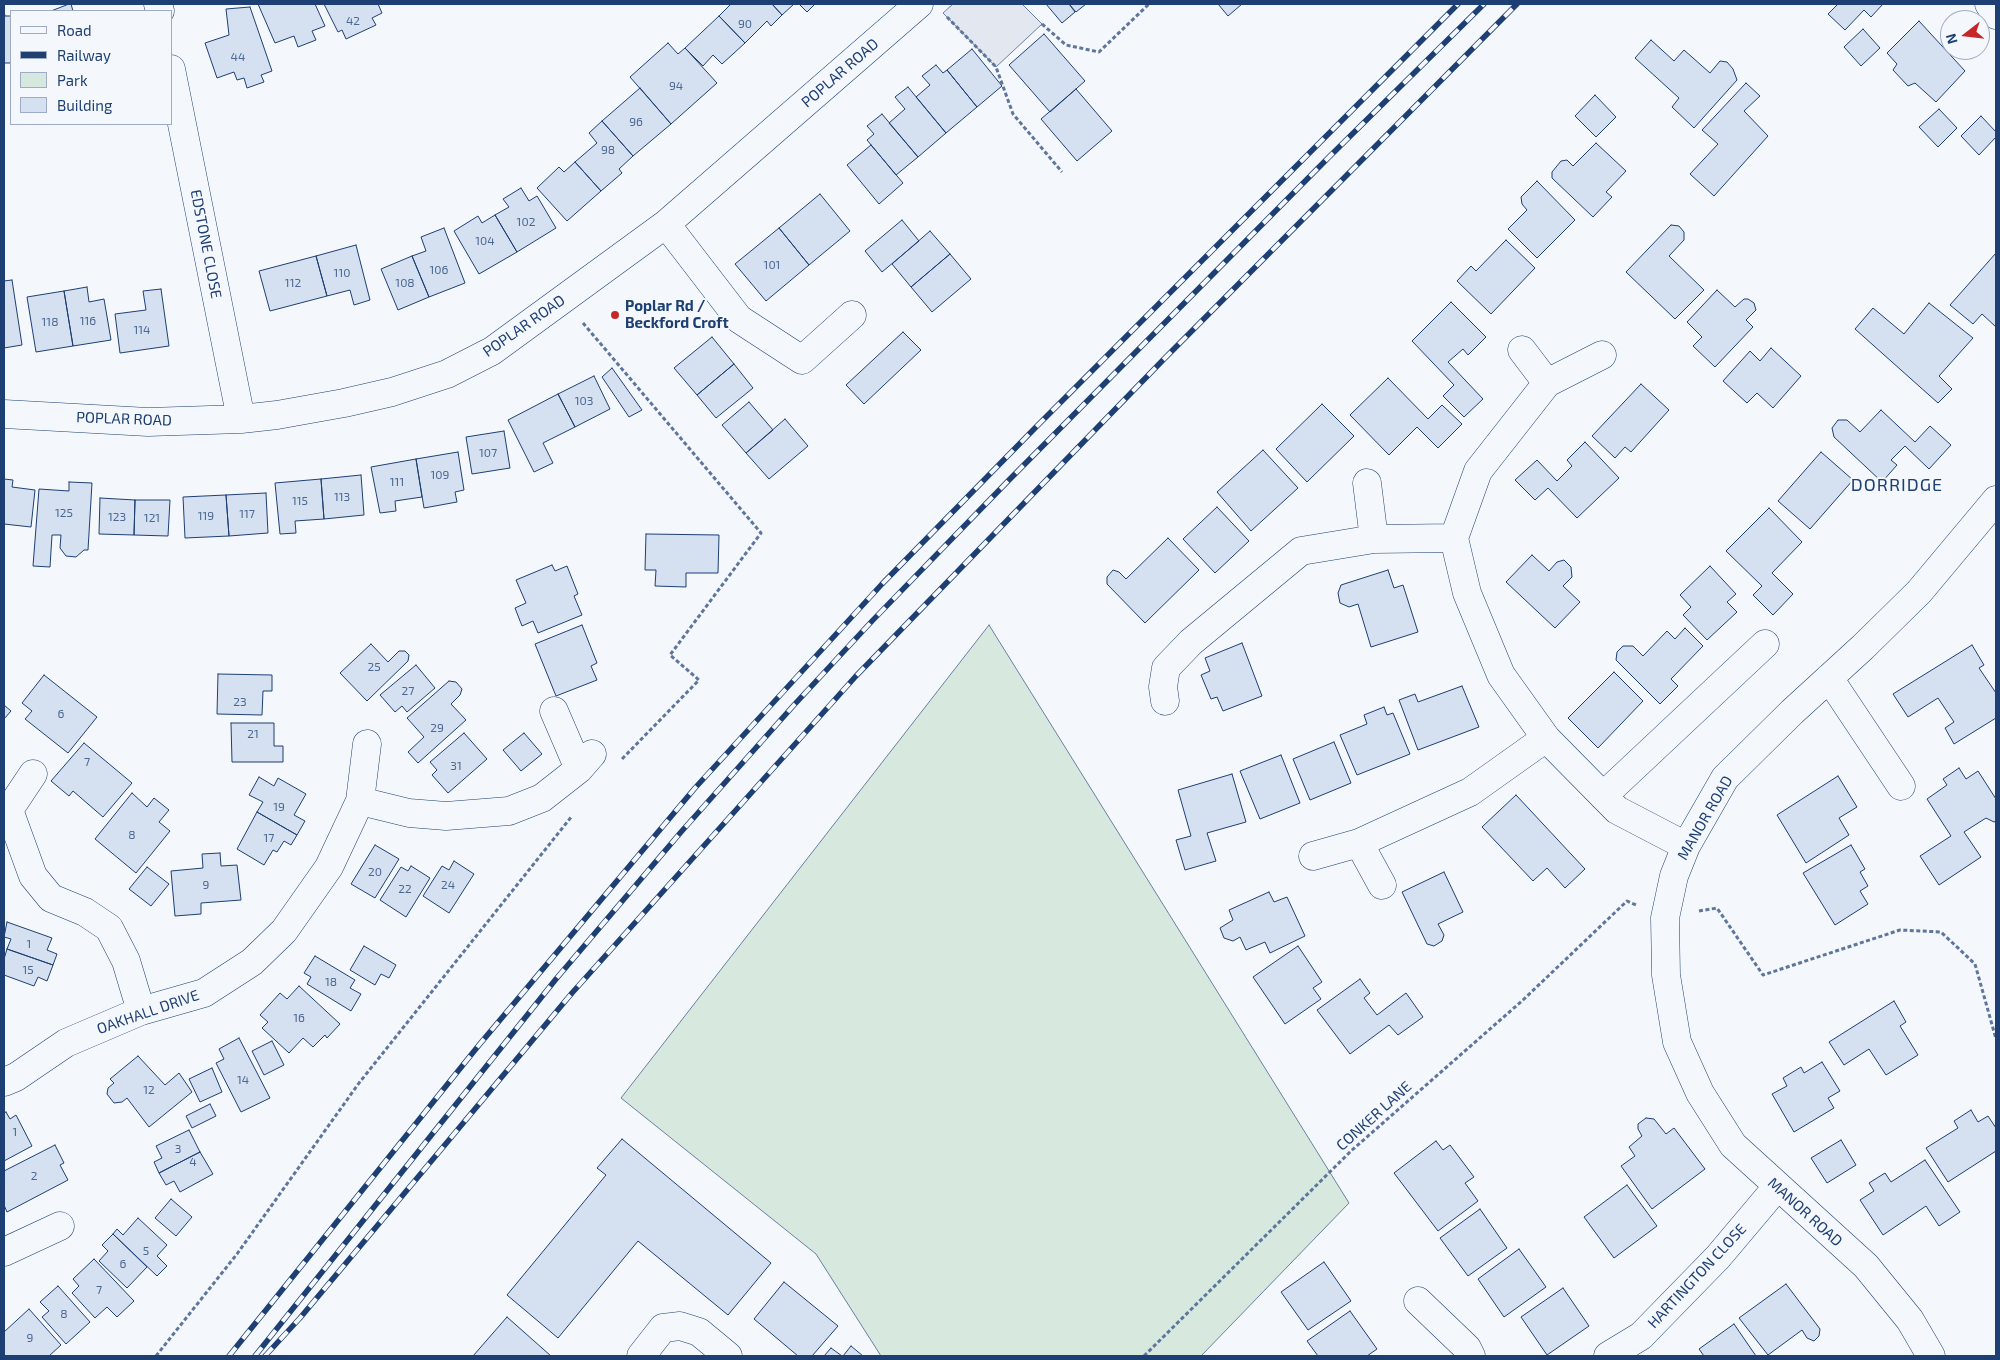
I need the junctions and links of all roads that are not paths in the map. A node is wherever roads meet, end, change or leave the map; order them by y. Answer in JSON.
{"nodes":[{"id":1,"x":1989,"y":4,"type":"edge"},
{"id":2,"x":931,"y":8,"type":"edge"},
{"id":3,"x":1996,"y":15,"type":"edge"},
{"id":4,"x":172,"y":74,"type":"edge"},
{"id":5,"x":666,"y":224,"type":"junction"},
{"id":6,"x":852,"y":315,"type":"dead end"},
{"id":7,"x":1522,"y":350,"type":"dead end"},
{"id":8,"x":1602,"y":355,"type":"dead end"},
{"id":9,"x":1547,"y":383,"type":"junction"},
{"id":10,"x":4,"y":414,"type":"edge"},
{"id":11,"x":241,"y":418,"type":"junction"},
{"id":12,"x":1368,"y":483,"type":"dead end"},
{"id":13,"x":1996,"y":500,"type":"edge"},
{"id":14,"x":1454,"y":538,"type":"junction"},
{"id":15,"x":1374,"y":539,"type":"junction"},
{"id":16,"x":1765,"y":644,"type":"dead end"},
{"id":17,"x":1829,"y":678,"type":"junction"},
{"id":18,"x":1165,"y":701,"type":"dead end"},
{"id":19,"x":554,"y":711,"type":"dead end"},
{"id":20,"x":1546,"y":738,"type":"junction"},
{"id":21,"x":367,"y":744,"type":"dead end"},
{"id":22,"x":33,"y":774,"type":"dead end"},
{"id":23,"x":1901,"y":786,"type":"dead end"},
{"id":24,"x":1603,"y":796,"type":"junction"},
{"id":25,"x":360,"y":801,"type":"junction"},
{"id":26,"x":6,"y":810,"type":"edge"},
{"id":27,"x":1359,"y":843,"type":"junction"},
{"id":28,"x":1686,"y":846,"type":"junction"},
{"id":29,"x":1313,"y":856,"type":"dead end"},
{"id":30,"x":1382,"y":885,"type":"dead end"},
{"id":31,"x":141,"y":1011,"type":"junction"},
{"id":32,"x":4,"y":1082,"type":"edge"},
{"id":33,"x":1777,"y":1187,"type":"junction"},
{"id":34,"x":60,"y":1226,"type":"dead end"},
{"id":35,"x":4,"y":1252,"type":"edge"},
{"id":36,"x":1418,"y":1301,"type":"dead end"},
{"id":37,"x":641,"y":1356,"type":"edge"},
{"id":38,"x":728,"y":1356,"type":"edge"},
{"id":39,"x":1471,"y":1356,"type":"edge"},
{"id":40,"x":1608,"y":1356,"type":"edge"},
{"id":41,"x":1931,"y":1356,"type":"edge"}],
"edges":[{"from":1,"to":3,"type":"street"},
{"from":2,"to":5,"type":"street","name":"POPLAR ROAD"},
{"from":4,"to":11,"type":"street","name":"EDSTONE CLOSE"},
{"from":5,"to":6,"type":"street"},
{"from":5,"to":11,"type":"street","name":"POPLAR ROAD"},
{"from":7,"to":9,"type":"street"},
{"from":8,"to":9,"type":"street"},
{"from":9,"to":14,"type":"street"},
{"from":10,"to":11,"type":"street","name":"POPLAR ROAD"},
{"from":12,"to":15,"type":"street"},
{"from":13,"to":17,"type":"street","name":"MANOR ROAD"},
{"from":14,"to":15,"type":"street"},
{"from":14,"to":20,"type":"street"},
{"from":15,"to":18,"type":"street"},
{"from":16,"to":24,"type":"street"},
{"from":17,"to":23,"type":"street"},
{"from":17,"to":28,"type":"street","name":"MANOR ROAD"},
{"from":19,"to":25,"type":"street"},
{"from":20,"to":24,"type":"street"},
{"from":20,"to":27,"type":"street"},
{"from":21,"to":25,"type":"street","name":"OAKHALL DRIVE"},
{"from":22,"to":26,"type":"street"},
{"from":24,"to":28,"type":"street"},
{"from":25,"to":31,"type":"street","name":"OAKHALL DRIVE"},
{"from":26,"to":31,"type":"street"},
{"from":27,"to":29,"type":"street"},
{"from":27,"to":30,"type":"street"},
{"from":28,"to":33,"type":"street","name":"MANOR ROAD"},
{"from":31,"to":32,"type":"street","name":"OAKHALL DRIVE"},
{"from":33,"to":40,"type":"street","name":"HARTINGTON CLOSE"},
{"from":33,"to":41,"type":"street","name":"MANOR ROAD"},
{"from":34,"to":35,"type":"street"},
{"from":36,"to":39,"type":"street"},
{"from":37,"to":38,"type":"street"}]}
